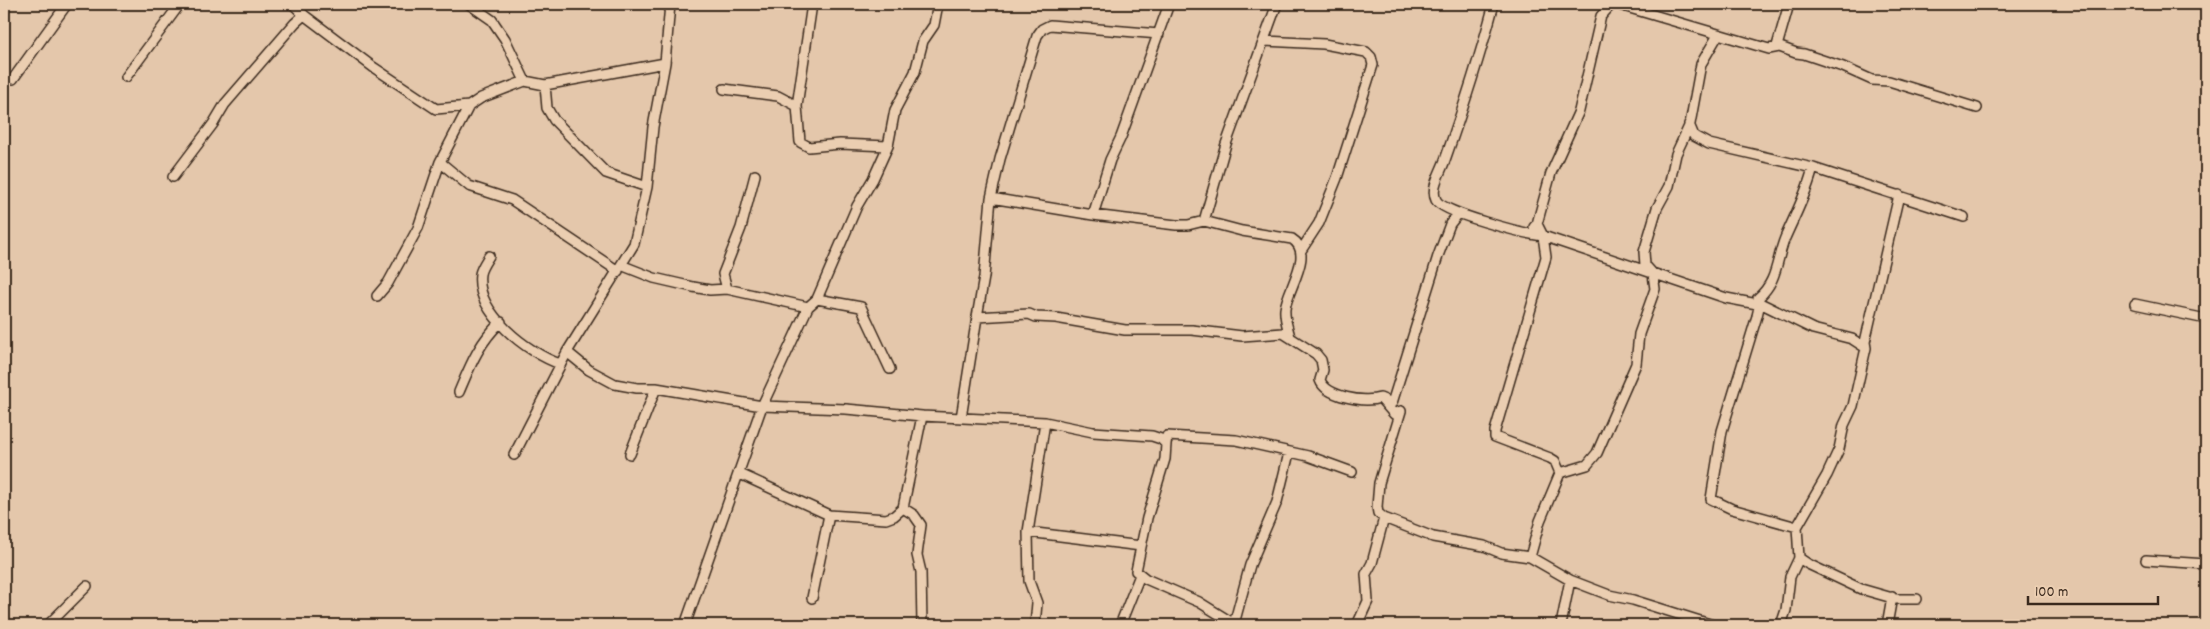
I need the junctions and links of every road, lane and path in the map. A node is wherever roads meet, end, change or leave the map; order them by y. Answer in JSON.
{"nodes":[{"id":1,"x":67,"y":4,"type":"edge"},
{"id":2,"x":180,"y":4,"type":"edge"},
{"id":3,"x":293,"y":4,"type":"edge"},
{"id":4,"x":469,"y":4,"type":"edge"},
{"id":5,"x":670,"y":4,"type":"edge"},
{"id":6,"x":812,"y":4,"type":"edge"},
{"id":7,"x":938,"y":4,"type":"edge"},
{"id":8,"x":1169,"y":4,"type":"edge"},
{"id":9,"x":1277,"y":4,"type":"edge"},
{"id":10,"x":1494,"y":4,"type":"edge"},
{"id":11,"x":1616,"y":4,"type":"edge"},
{"id":12,"x":1791,"y":4,"type":"edge"},
{"id":13,"x":304,"y":15,"type":"junction"},
{"id":14,"x":1159,"y":34,"type":"junction"},
{"id":15,"x":1718,"y":35,"type":"junction"},
{"id":16,"x":1264,"y":41,"type":"junction"},
{"id":17,"x":1777,"y":46,"type":"junction"},
{"id":18,"x":665,"y":63,"type":"junction"},
{"id":19,"x":126,"y":77,"type":"dead end"},
{"id":20,"x":13,"y":79,"type":"dead end"},
{"id":21,"x":525,"y":80,"type":"junction"},
{"id":22,"x":546,"y":85,"type":"junction"},
{"id":23,"x":724,"y":89,"type":"dead end"},
{"id":24,"x":468,"y":106,"type":"junction"},
{"id":25,"x":797,"y":106,"type":"junction"},
{"id":26,"x":1978,"y":108,"type":"dead end"},
{"id":27,"x":1689,"y":124,"type":"junction"},
{"id":28,"x":888,"y":146,"type":"junction"},
{"id":29,"x":440,"y":162,"type":"junction"},
{"id":30,"x":1813,"y":168,"type":"junction"},
{"id":31,"x":755,"y":175,"type":"dead end"},
{"id":32,"x":173,"y":177,"type":"dead end"},
{"id":33,"x":647,"y":187,"type":"junction"},
{"id":34,"x":1898,"y":195,"type":"junction"},
{"id":35,"x":991,"y":198,"type":"junction"},
{"id":36,"x":1458,"y":214,"type":"junction"},
{"id":37,"x":1093,"y":215,"type":"junction"},
{"id":38,"x":1964,"y":217,"type":"dead end"},
{"id":39,"x":1204,"y":221,"type":"junction"},
{"id":40,"x":1537,"y":224,"type":"junction"},
{"id":41,"x":1527,"y":234,"type":"junction"},
{"id":42,"x":1543,"y":236,"type":"junction"},
{"id":43,"x":1302,"y":249,"type":"junction"},
{"id":44,"x":489,"y":256,"type":"dead end"},
{"id":45,"x":620,"y":268,"type":"junction"},
{"id":46,"x":1653,"y":274,"type":"junction"},
{"id":47,"x":727,"y":289,"type":"junction"},
{"id":48,"x":378,"y":296,"type":"dead end"},
{"id":49,"x":817,"y":299,"type":"junction"},
{"id":50,"x":1758,"y":303,"type":"junction"},
{"id":51,"x":2135,"y":304,"type":"dead end"},
{"id":52,"x":808,"y":307,"type":"junction"},
{"id":53,"x":977,"y":317,"type":"junction"},
{"id":54,"x":2206,"y":319,"type":"edge"},
{"id":55,"x":501,"y":322,"type":"junction"},
{"id":56,"x":1290,"y":337,"type":"junction"},
{"id":57,"x":1866,"y":348,"type":"junction"},
{"id":58,"x":567,"y":352,"type":"junction"},
{"id":59,"x":560,"y":364,"type":"junction"},
{"id":60,"x":890,"y":369,"type":"dead end"},
{"id":61,"x":656,"y":388,"type":"junction"},
{"id":62,"x":459,"y":392,"type":"dead end"},
{"id":63,"x":1380,"y":398,"type":"junction"},
{"id":64,"x":762,"y":406,"type":"junction"},
{"id":65,"x":922,"y":416,"type":"junction"},
{"id":66,"x":961,"y":418,"type":"junction"},
{"id":67,"x":1045,"y":422,"type":"junction"},
{"id":68,"x":1166,"y":444,"type":"junction"},
{"id":69,"x":1289,"y":453,"type":"junction"},
{"id":70,"x":630,"y":454,"type":"dead end"},
{"id":71,"x":514,"y":456,"type":"dead end"},
{"id":72,"x":1352,"y":472,"type":"dead end"},
{"id":73,"x":1560,"y":473,"type":"junction"},
{"id":74,"x":740,"y":474,"type":"junction"},
{"id":75,"x":902,"y":508,"type":"junction"},
{"id":76,"x":829,"y":515,"type":"junction"},
{"id":77,"x":1384,"y":518,"type":"junction"},
{"id":78,"x":1797,"y":526,"type":"junction"},
{"id":79,"x":1028,"y":532,"type":"junction"},
{"id":80,"x":1141,"y":546,"type":"junction"},
{"id":81,"x":1530,"y":557,"type":"junction"},
{"id":82,"x":1799,"y":558,"type":"junction"},
{"id":83,"x":2146,"y":560,"type":"dead end"},
{"id":84,"x":2206,"y":564,"type":"edge"},
{"id":85,"x":1140,"y":575,"type":"junction"},
{"id":86,"x":1570,"y":580,"type":"junction"},
{"id":87,"x":87,"y":586,"type":"dead end"},
{"id":88,"x":1892,"y":597,"type":"junction"},
{"id":89,"x":812,"y":598,"type":"dead end"},
{"id":90,"x":1917,"y":599,"type":"dead end"},
{"id":91,"x":48,"y":625,"type":"edge"},
{"id":92,"x":685,"y":625,"type":"edge"},
{"id":93,"x":922,"y":625,"type":"edge"},
{"id":94,"x":1035,"y":625,"type":"edge"},
{"id":95,"x":1120,"y":625,"type":"edge"},
{"id":96,"x":1235,"y":625,"type":"edge"},
{"id":97,"x":1357,"y":625,"type":"edge"},
{"id":98,"x":1561,"y":625,"type":"edge"},
{"id":99,"x":1713,"y":625,"type":"edge"},
{"id":100,"x":1781,"y":625,"type":"edge"},
{"id":101,"x":1887,"y":625,"type":"edge"}],
"edges":[{"from":1,"to":20,"type":"street"},
{"from":2,"to":19,"type":"street"},
{"from":3,"to":13,"type":"street"},
{"from":4,"to":21,"type":"street"},
{"from":5,"to":18,"type":"street"},
{"from":6,"to":25,"type":"street"},
{"from":7,"to":28,"type":"street"},
{"from":8,"to":14,"type":"street"},
{"from":9,"to":16,"type":"street"},
{"from":10,"to":36,"type":"street"},
{"from":11,"to":15,"type":"street"},
{"from":11,"to":40,"type":"street"},
{"from":12,"to":17,"type":"street"},
{"from":13,"to":24,"type":"street"},
{"from":13,"to":32,"type":"street"},
{"from":14,"to":35,"type":"street"},
{"from":14,"to":37,"type":"street"},
{"from":15,"to":17,"type":"street"},
{"from":15,"to":27,"type":"street"},
{"from":16,"to":39,"type":"street"},
{"from":16,"to":43,"type":"street"},
{"from":17,"to":26,"type":"street"},
{"from":18,"to":22,"type":"street"},
{"from":18,"to":33,"type":"street"},
{"from":21,"to":22,"type":"street"},
{"from":21,"to":24,"type":"street"},
{"from":22,"to":33,"type":"street"},
{"from":23,"to":25,"type":"street"},
{"from":24,"to":29,"type":"street"},
{"from":25,"to":28,"type":"street"},
{"from":27,"to":30,"type":"street"},
{"from":27,"to":46,"type":"street"},
{"from":28,"to":49,"type":"street"},
{"from":29,"to":45,"type":"street"},
{"from":29,"to":48,"type":"street"},
{"from":30,"to":34,"type":"street"},
{"from":30,"to":50,"type":"street"},
{"from":31,"to":47,"type":"street"},
{"from":33,"to":45,"type":"street"},
{"from":34,"to":38,"type":"street"},
{"from":34,"to":57,"type":"street"},
{"from":35,"to":37,"type":"street"},
{"from":35,"to":53,"type":"street"},
{"from":36,"to":41,"type":"street"},
{"from":36,"to":63,"type":"street"},
{"from":37,"to":39,"type":"street"},
{"from":39,"to":43,"type":"street"},
{"from":40,"to":41,"type":"street"},
{"from":40,"to":42,"type":"street"},
{"from":41,"to":42,"type":"street"},
{"from":42,"to":46,"type":"street"},
{"from":42,"to":73,"type":"street"},
{"from":43,"to":56,"type":"street"},
{"from":44,"to":55,"type":"street"},
{"from":45,"to":47,"type":"street"},
{"from":45,"to":58,"type":"street"},
{"from":46,"to":50,"type":"street"},
{"from":46,"to":73,"type":"street"},
{"from":47,"to":52,"type":"street"},
{"from":49,"to":52,"type":"street"},
{"from":49,"to":60,"type":"street"},
{"from":50,"to":57,"type":"street"},
{"from":50,"to":78,"type":"street"},
{"from":51,"to":54,"type":"street"},
{"from":52,"to":64,"type":"street"},
{"from":53,"to":56,"type":"street"},
{"from":53,"to":66,"type":"street"},
{"from":55,"to":59,"type":"street"},
{"from":55,"to":62,"type":"street"},
{"from":56,"to":63,"type":"street"},
{"from":57,"to":78,"type":"street"},
{"from":58,"to":59,"type":"street"},
{"from":58,"to":61,"type":"street"},
{"from":59,"to":71,"type":"street"},
{"from":61,"to":64,"type":"street"},
{"from":61,"to":70,"type":"street"},
{"from":63,"to":77,"type":"street"},
{"from":64,"to":65,"type":"street"},
{"from":64,"to":74,"type":"street"},
{"from":65,"to":66,"type":"street"},
{"from":65,"to":75,"type":"street"},
{"from":66,"to":67,"type":"street"},
{"from":67,"to":68,"type":"street"},
{"from":67,"to":79,"type":"street"},
{"from":68,"to":69,"type":"street"},
{"from":68,"to":80,"type":"street"},
{"from":69,"to":72,"type":"street"},
{"from":69,"to":96,"type":"street"},
{"from":73,"to":81,"type":"street"},
{"from":74,"to":76,"type":"street"},
{"from":74,"to":92,"type":"street"},
{"from":75,"to":76,"type":"street"},
{"from":75,"to":93,"type":"street"},
{"from":76,"to":89,"type":"street"},
{"from":77,"to":81,"type":"street"},
{"from":77,"to":97,"type":"street"},
{"from":78,"to":82,"type":"street"},
{"from":79,"to":80,"type":"street"},
{"from":79,"to":94,"type":"street"},
{"from":80,"to":85,"type":"street"},
{"from":81,"to":86,"type":"street"},
{"from":82,"to":88,"type":"street"},
{"from":82,"to":100,"type":"street"},
{"from":83,"to":84,"type":"street"},
{"from":85,"to":95,"type":"street"},
{"from":85,"to":96,"type":"street"},
{"from":86,"to":98,"type":"street"},
{"from":86,"to":99,"type":"street"},
{"from":87,"to":91,"type":"street"},
{"from":88,"to":90,"type":"street"},
{"from":88,"to":101,"type":"street"}]}
